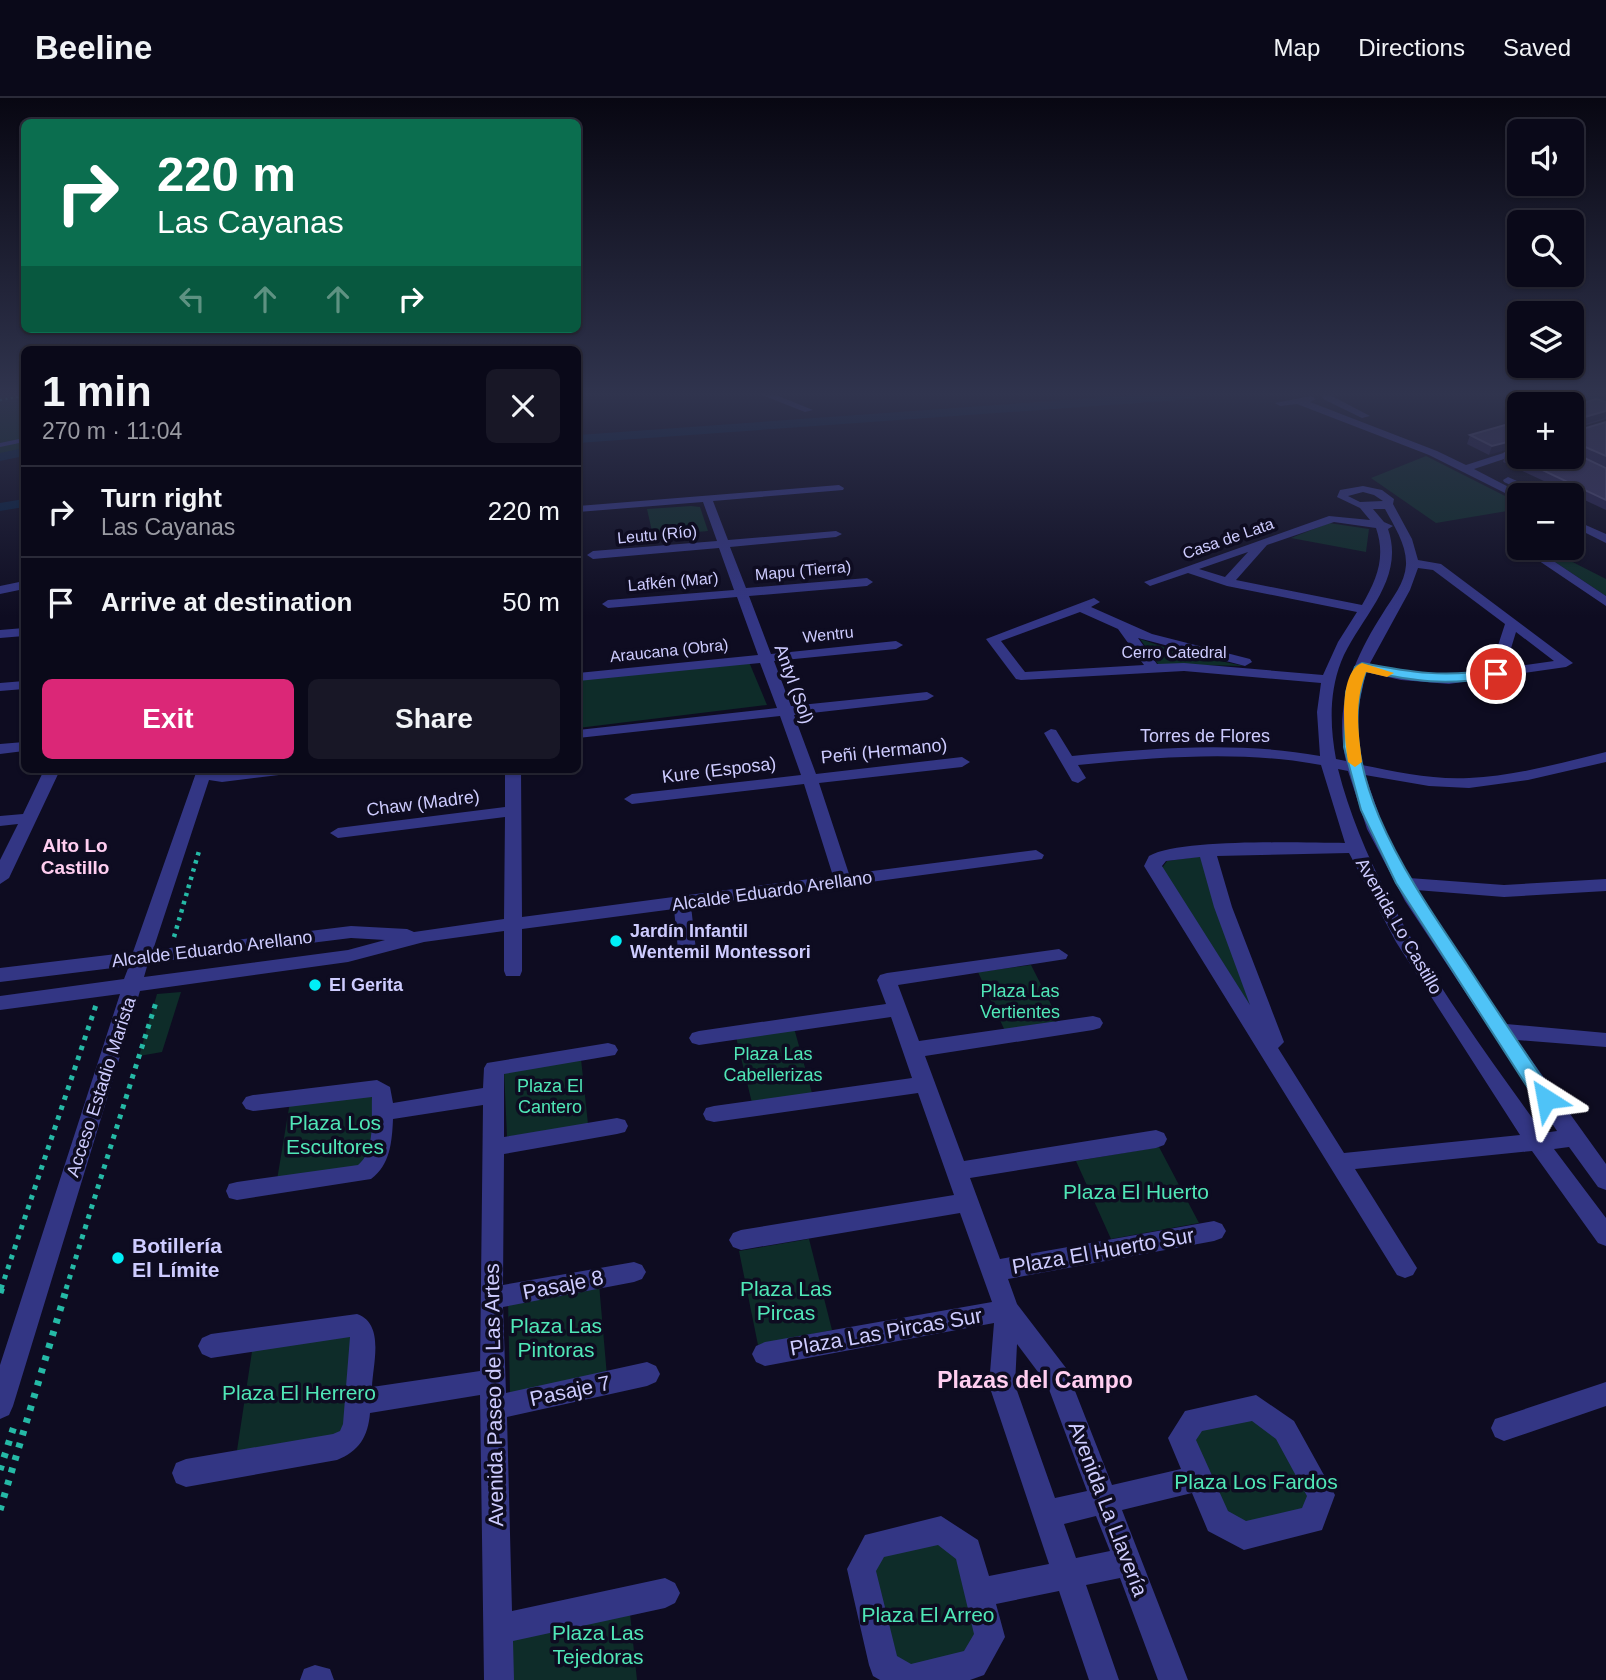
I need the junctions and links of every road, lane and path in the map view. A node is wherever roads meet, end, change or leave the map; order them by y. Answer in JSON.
{"nodes":[{"id":1,"x":1467,"y":469,"type":"edge"},
{"id":2,"x":1486,"y":469,"type":"edge"},
{"id":3,"x":1515,"y":483,"type":"edge"},
{"id":4,"x":839,"y":488,"type":"dead end"},
{"id":5,"x":1507,"y":490,"type":"edge"},
{"id":6,"x":708,"y":499,"type":"junction"},
{"id":7,"x":1388,"y":504,"type":"junction"},
{"id":8,"x":1366,"y":507,"type":"junction"},
{"id":9,"x":581,"y":509,"type":"edge"},
{"id":10,"x":1584,"y":517,"type":"edge"},
{"id":11,"x":1379,"y":525,"type":"junction"},
{"id":12,"x":1400,"y":528,"type":"junction"},
{"id":13,"x":1585,"y":528,"type":"edge"},
{"id":14,"x":1606,"y":528,"type":"edge"},
{"id":15,"x":836,"y":534,"type":"dead end"},
{"id":16,"x":1606,"y":539,"type":"edge"},
{"id":17,"x":1264,"y":542,"type":"junction"},
{"id":18,"x":723,"y":544,"type":"junction"},
{"id":19,"x":593,"y":555,"type":"dead end"},
{"id":20,"x":1544,"y":560,"type":"edge"},
{"id":21,"x":1412,"y":563,"type":"junction"},
{"id":22,"x":1188,"y":569,"type":"junction"},
{"id":23,"x":867,"y":582,"type":"dead end"},
{"id":24,"x":1150,"y":582,"type":"dead end"},
{"id":25,"x":1227,"y":582,"type":"junction"},
{"id":26,"x":21,"y":586,"type":"edge"},
{"id":27,"x":0,"y":590,"type":"edge"},
{"id":28,"x":741,"y":593,"type":"junction"},
{"id":29,"x":1606,"y":602,"type":"edge"},
{"id":30,"x":608,"y":604,"type":"dead end"},
{"id":31,"x":1363,"y":609,"type":"junction"},
{"id":32,"x":1512,"y":623,"type":"junction"},
{"id":33,"x":1123,"y":626,"type":"junction"},
{"id":34,"x":21,"y":632,"type":"edge"},
{"id":35,"x":0,"y":634,"type":"edge"},
{"id":36,"x":896,"y":645,"type":"dead end"},
{"id":37,"x":763,"y":659,"type":"junction"},
{"id":38,"x":1362,"y":667,"type":"junction"},
{"id":39,"x":1153,"y":668,"type":"junction"},
{"id":40,"x":1276,"y":673,"type":"junction"},
{"id":41,"x":1496,"y":674,"type":"junction"},
{"id":42,"x":581,"y":677,"type":"edge"},
{"id":43,"x":1329,"y":680,"type":"junction"},
{"id":44,"x":21,"y":685,"type":"edge"},
{"id":45,"x":0,"y":687,"type":"edge"},
{"id":46,"x":927,"y":696,"type":"dead end"},
{"id":47,"x":782,"y":711,"type":"junction"},
{"id":48,"x":1051,"y":733,"type":"dead end"},
{"id":49,"x":581,"y":734,"type":"edge"},
{"id":50,"x":21,"y":747,"type":"edge"},
{"id":51,"x":0,"y":749,"type":"edge"},
{"id":52,"x":1606,"y":757,"type":"edge"},
{"id":53,"x":1068,"y":761,"type":"junction"},
{"id":54,"x":962,"y":762,"type":"dead end"},
{"id":55,"x":1342,"y":765,"type":"junction"},
{"id":56,"x":51,"y":773,"type":"edge"},
{"id":57,"x":204,"y":773,"type":"edge"},
{"id":58,"x":255,"y":773,"type":"edge"},
{"id":59,"x":513,"y":773,"type":"edge"},
{"id":60,"x":1078,"y":778,"type":"dead end"},
{"id":61,"x":810,"y":779,"type":"junction"},
{"id":62,"x":632,"y":799,"type":"dead end"},
{"id":63,"x":513,"y":811,"type":"junction"},
{"id":64,"x":29,"y":818,"type":"junction"},
{"id":65,"x":0,"y":821,"type":"edge"},
{"id":66,"x":338,"y":833,"type":"dead end"},
{"id":67,"x":203,"y":840,"type":"dead end"},
{"id":68,"x":1356,"y":848,"type":"junction"},
{"id":69,"x":1207,"y":851,"type":"junction"},
{"id":70,"x":1036,"y":855,"type":"dead end"},
{"id":71,"x":0,"y":878,"type":"edge"},
{"id":72,"x":843,"y":882,"type":"junction"},
{"id":73,"x":1404,"y":883,"type":"junction"},
{"id":74,"x":1606,"y":886,"type":"edge"},
{"id":75,"x":682,"y":904,"type":"junction"},
{"id":76,"x":514,"y":924,"type":"junction"},
{"id":77,"x":424,"y":936,"type":"junction"},
{"id":78,"x":184,"y":937,"type":"dead end"},
{"id":79,"x":687,"y":950,"type":"dead end"},
{"id":80,"x":1059,"y":955,"type":"dead end"},
{"id":81,"x":142,"y":957,"type":"junction"},
{"id":82,"x":513,"y":971,"type":"dead end"},
{"id":83,"x":0,"y":975,"type":"edge"},
{"id":84,"x":163,"y":982,"type":"junction"},
{"id":85,"x":133,"y":985,"type":"junction"},
{"id":86,"x":102,"y":989,"type":"junction"},
{"id":87,"x":0,"y":1003,"type":"edge"},
{"id":88,"x":897,"y":1009,"type":"junction"},
{"id":89,"x":1093,"y":1023,"type":"dead end"},
{"id":90,"x":1500,"y":1031,"type":"junction"},
{"id":91,"x":699,"y":1038,"type":"dead end"},
{"id":92,"x":1606,"y":1040,"type":"edge"},
{"id":93,"x":608,"y":1050,"type":"dead end"},
{"id":94,"x":912,"y":1051,"type":"junction"},
{"id":95,"x":924,"y":1084,"type":"junction"},
{"id":96,"x":1295,"y":1090,"type":"junction"},
{"id":97,"x":493,"y":1095,"type":"junction"},
{"id":98,"x":253,"y":1103,"type":"dead end"},
{"id":99,"x":381,"y":1113,"type":"junction"},
{"id":100,"x":714,"y":1114,"type":"dead end"},
{"id":101,"x":617,"y":1126,"type":"dead end"},
{"id":102,"x":1156,"y":1139,"type":"dead end"},
{"id":103,"x":1574,"y":1139,"type":"junction"},
{"id":104,"x":1536,"y":1142,"type":"junction"},
{"id":105,"x":495,"y":1147,"type":"junction"},
{"id":106,"x":1339,"y":1162,"type":"junction"},
{"id":107,"x":956,"y":1171,"type":"junction"},
{"id":108,"x":1606,"y":1181,"type":"edge"},
{"id":109,"x":237,"y":1191,"type":"dead end"},
{"id":110,"x":968,"y":1202,"type":"junction"},
{"id":111,"x":1214,"y":1231,"type":"dead end"},
{"id":112,"x":1606,"y":1236,"type":"edge"},
{"id":113,"x":741,"y":1240,"type":"dead end"},
{"id":114,"x":1405,"y":1268,"type":"dead end"},
{"id":115,"x":992,"y":1271,"type":"junction"},
{"id":116,"x":634,"y":1272,"type":"dead end"},
{"id":117,"x":0,"y":1293,"type":"edge"},
{"id":118,"x":491,"y":1298,"type":"junction"},
{"id":119,"x":1007,"y":1310,"type":"junction"},
{"id":120,"x":211,"y":1346,"type":"dead end"},
{"id":121,"x":765,"y":1354,"type":"dead end"},
{"id":122,"x":647,"y":1374,"type":"dead end"},
{"id":123,"x":493,"y":1381,"type":"junction"},
{"id":124,"x":1606,"y":1394,"type":"edge"},
{"id":125,"x":358,"y":1402,"type":"junction"},
{"id":126,"x":0,"y":1406,"type":"edge"},
{"id":127,"x":493,"y":1408,"type":"junction"},
{"id":128,"x":1504,"y":1428,"type":"dead end"},
{"id":129,"x":186,"y":1473,"type":"dead end"},
{"id":130,"x":1199,"y":1478,"type":"junction"},
{"id":131,"x":1104,"y":1500,"type":"junction"},
{"id":132,"x":0,"y":1510,"type":"edge"},
{"id":133,"x":1047,"y":1514,"type":"junction"},
{"id":134,"x":1128,"y":1562,"type":"junction"},
{"id":135,"x":1068,"y":1576,"type":"junction"},
{"id":136,"x":665,"y":1593,"type":"dead end"},
{"id":137,"x":979,"y":1593,"type":"junction"},
{"id":138,"x":498,"y":1629,"type":"junction"},
{"id":139,"x":499,"y":1680,"type":"edge"},
{"id":140,"x":909,"y":1680,"type":"edge"},
{"id":141,"x":1104,"y":1680,"type":"edge"},
{"id":142,"x":1174,"y":1680,"type":"edge"}],
"edges":[{"from":1,"to":5,"type":"street"},
{"from":2,"to":3,"type":"street"},
{"from":4,"to":6,"type":"street"},
{"from":6,"to":9,"type":"street"},
{"from":6,"to":18,"type":"street","name":"Antyl (Sol)"},
{"from":7,"to":8,"type":"street"},
{"from":7,"to":8,"type":"street","name":"Avenida Lo Castillo"},
{"from":7,"to":12,"type":"street"},
{"from":8,"to":11,"type":"street","name":"Avenida Lo Castillo"},
{"from":10,"to":14,"type":"street"},
{"from":11,"to":12,"type":"street","name":"Casa de Lata"},
{"from":11,"to":17,"type":"street","name":"Casa de Lata"},
{"from":11,"to":31,"type":"street","name":"Avenida Lo Castillo"},
{"from":12,"to":21,"type":"street"},
{"from":13,"to":16,"type":"street"},
{"from":15,"to":18,"type":"street","name":"Leutu (Río)"},
{"from":17,"to":22,"type":"street","name":"Casa de Lata"},
{"from":17,"to":25,"type":"street"},
{"from":18,"to":19,"type":"street","name":"Leutu (Río)"},
{"from":18,"to":28,"type":"street","name":"Antyl (Sol)"},
{"from":20,"to":29,"type":"street"},
{"from":21,"to":32,"type":"street"},
{"from":21,"to":38,"type":"street","name":"Avenida Lo Castillo"},
{"from":22,"to":24,"type":"street","name":"Casa de Lata"},
{"from":22,"to":25,"type":"street"},
{"from":23,"to":28,"type":"street","name":"Mapu (Tierra)"},
{"from":25,"to":31,"type":"street"},
{"from":26,"to":27,"type":"street"},
{"from":28,"to":30,"type":"street","name":"Lafkén (Mar)"},
{"from":28,"to":37,"type":"street","name":"Antyl (Sol)"},
{"from":31,"to":43,"type":"street","name":"Avenida Lo Castillo"},
{"from":32,"to":41,"type":"street"},
{"from":32,"to":41,"type":"street"},
{"from":33,"to":39,"type":"street"},
{"from":33,"to":39,"type":"street","name":"Cerro Catedral"},
{"from":33,"to":40,"type":"street"},
{"from":34,"to":35,"type":"street"},
{"from":36,"to":37,"type":"street","name":"Wentru"},
{"from":37,"to":42,"type":"street","name":"Araucana (Obra)"},
{"from":37,"to":47,"type":"street","name":"Antyl (Sol)"},
{"from":38,"to":41,"type":"street"},
{"from":38,"to":55,"type":"street","name":"Avenida Lo Castillo"},
{"from":39,"to":40,"type":"street","name":"Cerro Catedral"},
{"from":40,"to":43,"type":"street","name":"Cerro Catedral"},
{"from":43,"to":55,"type":"street","name":"Avenida Lo Castillo"},
{"from":44,"to":45,"type":"street"},
{"from":46,"to":47,"type":"street"},
{"from":47,"to":49,"type":"street"},
{"from":47,"to":61,"type":"street","name":"Antyl (Sol)"},
{"from":48,"to":53,"type":"street"},
{"from":50,"to":51,"type":"street"},
{"from":52,"to":55,"type":"street","name":"Torres de Flores"},
{"from":53,"to":55,"type":"street","name":"Torres de Flores"},
{"from":53,"to":60,"type":"street"},
{"from":54,"to":61,"type":"street","name":"Peñi (Hermano)"},
{"from":55,"to":68,"type":"street","name":"Avenida Lo Castillo"},
{"from":55,"to":73,"type":"street","name":"Avenida Lo Castillo"},
{"from":56,"to":64,"type":"street"},
{"from":57,"to":58,"type":"street"},
{"from":57,"to":81,"type":"street","name":"Acceso Estadio Marista"},
{"from":59,"to":63,"type":"street"},
{"from":61,"to":62,"type":"street","name":"Kure (Esposa)"},
{"from":61,"to":72,"type":"street","name":"Antyl (Sol)"},
{"from":63,"to":66,"type":"street","name":"Chaw (Madre)"},
{"from":63,"to":76,"type":"street"},
{"from":64,"to":65,"type":"street"},
{"from":64,"to":71,"type":"street"},
{"from":67,"to":78,"type":"path"},
{"from":68,"to":69,"type":"street"},
{"from":68,"to":104,"type":"street","name":"Avenida Lo Castillo"},
{"from":69,"to":96,"type":"street"},
{"from":69,"to":96,"type":"street"},
{"from":70,"to":72,"type":"street","name":"Alcalde Eduardo Arellano"},
{"from":72,"to":75,"type":"street","name":"Alcalde Eduardo Arellano"},
{"from":73,"to":74,"type":"street"},
{"from":73,"to":90,"type":"street","name":"Avenida Lo Castillo"},
{"from":75,"to":76,"type":"street","name":"Alcalde Eduardo Arellano"},
{"from":75,"to":79,"type":"street"},
{"from":76,"to":77,"type":"street","name":"Alcalde Eduardo Arellano"},
{"from":76,"to":82,"type":"street"},
{"from":77,"to":81,"type":"street","name":"Alcalde Eduardo Arellano"},
{"from":77,"to":84,"type":"street","name":"Alcalde Eduardo Arellano"},
{"from":80,"to":88,"type":"street","name":"Avenida La Llavería"},
{"from":81,"to":83,"type":"street","name":"Alcalde Eduardo Arellano"},
{"from":81,"to":85,"type":"street","name":"Acceso Estadio Marista"},
{"from":84,"to":85,"type":"street","name":"Alcalde Eduardo Arellano"},
{"from":84,"to":132,"type":"path"},
{"from":85,"to":86,"type":"street","name":"Alcalde Eduardo Arellano"},
{"from":85,"to":126,"type":"street","name":"Acceso Estadio Marista"},
{"from":86,"to":87,"type":"street","name":"Alcalde Eduardo Arellano"},
{"from":86,"to":117,"type":"path"},
{"from":88,"to":91,"type":"street"},
{"from":88,"to":94,"type":"street","name":"Avenida La Llavería"},
{"from":89,"to":94,"type":"street"},
{"from":90,"to":92,"type":"street"},
{"from":90,"to":103,"type":"street","name":"Avenida Lo Castillo"},
{"from":93,"to":97,"type":"street","name":"Avenida Paseo de Las Artes"},
{"from":94,"to":95,"type":"street","name":"Avenida La Llavería"},
{"from":95,"to":100,"type":"street"},
{"from":95,"to":107,"type":"street","name":"Avenida La Llavería"},
{"from":96,"to":106,"type":"street"},
{"from":97,"to":99,"type":"street"},
{"from":97,"to":105,"type":"street","name":"Avenida Paseo de Las Artes"},
{"from":98,"to":99,"type":"street"},
{"from":99,"to":109,"type":"street"},
{"from":101,"to":105,"type":"street"},
{"from":102,"to":107,"type":"street"},
{"from":103,"to":104,"type":"street"},
{"from":103,"to":108,"type":"street","name":"Avenida Lo Castillo"},
{"from":104,"to":106,"type":"street"},
{"from":104,"to":112,"type":"street","name":"Avenida Lo Castillo"},
{"from":105,"to":118,"type":"street","name":"Avenida Paseo de Las Artes"},
{"from":106,"to":114,"type":"street"},
{"from":107,"to":110,"type":"street","name":"Avenida La Llavería"},
{"from":110,"to":113,"type":"street"},
{"from":110,"to":115,"type":"street","name":"Avenida La Llavería"},
{"from":111,"to":115,"type":"street","name":"Plaza El Huerto Sur"},
{"from":115,"to":119,"type":"street","name":"Avenida La Llavería"},
{"from":116,"to":118,"type":"street","name":"Pasaje 8"},
{"from":118,"to":123,"type":"street","name":"Avenida Paseo de Las Artes"},
{"from":119,"to":121,"type":"street","name":"Plaza Las Pircas Sur"},
{"from":119,"to":131,"type":"street","name":"Avenida La Llavería"},
{"from":119,"to":133,"type":"street","name":"Avenida La Llavería"},
{"from":120,"to":125,"type":"street"},
{"from":122,"to":127,"type":"street","name":"Pasaje 7"},
{"from":123,"to":125,"type":"street"},
{"from":123,"to":127,"type":"street","name":"Avenida Paseo de Las Artes"},
{"from":124,"to":128,"type":"street"},
{"from":125,"to":129,"type":"street"},
{"from":127,"to":138,"type":"street","name":"Avenida Paseo de Las Artes"},
{"from":130,"to":130,"type":"street"},
{"from":130,"to":131,"type":"street"},
{"from":131,"to":133,"type":"street"},
{"from":131,"to":134,"type":"street","name":"Avenida La Llavería"},
{"from":133,"to":135,"type":"street","name":"Avenida La Llavería"},
{"from":134,"to":135,"type":"street"},
{"from":134,"to":142,"type":"street","name":"Avenida La Llavería"},
{"from":135,"to":137,"type":"street"},
{"from":135,"to":141,"type":"street","name":"Avenida La Llavería"},
{"from":136,"to":138,"type":"street"},
{"from":137,"to":140,"type":"street"},
{"from":137,"to":140,"type":"street"},
{"from":138,"to":139,"type":"street","name":"Avenida Paseo de Las Artes"}]}
